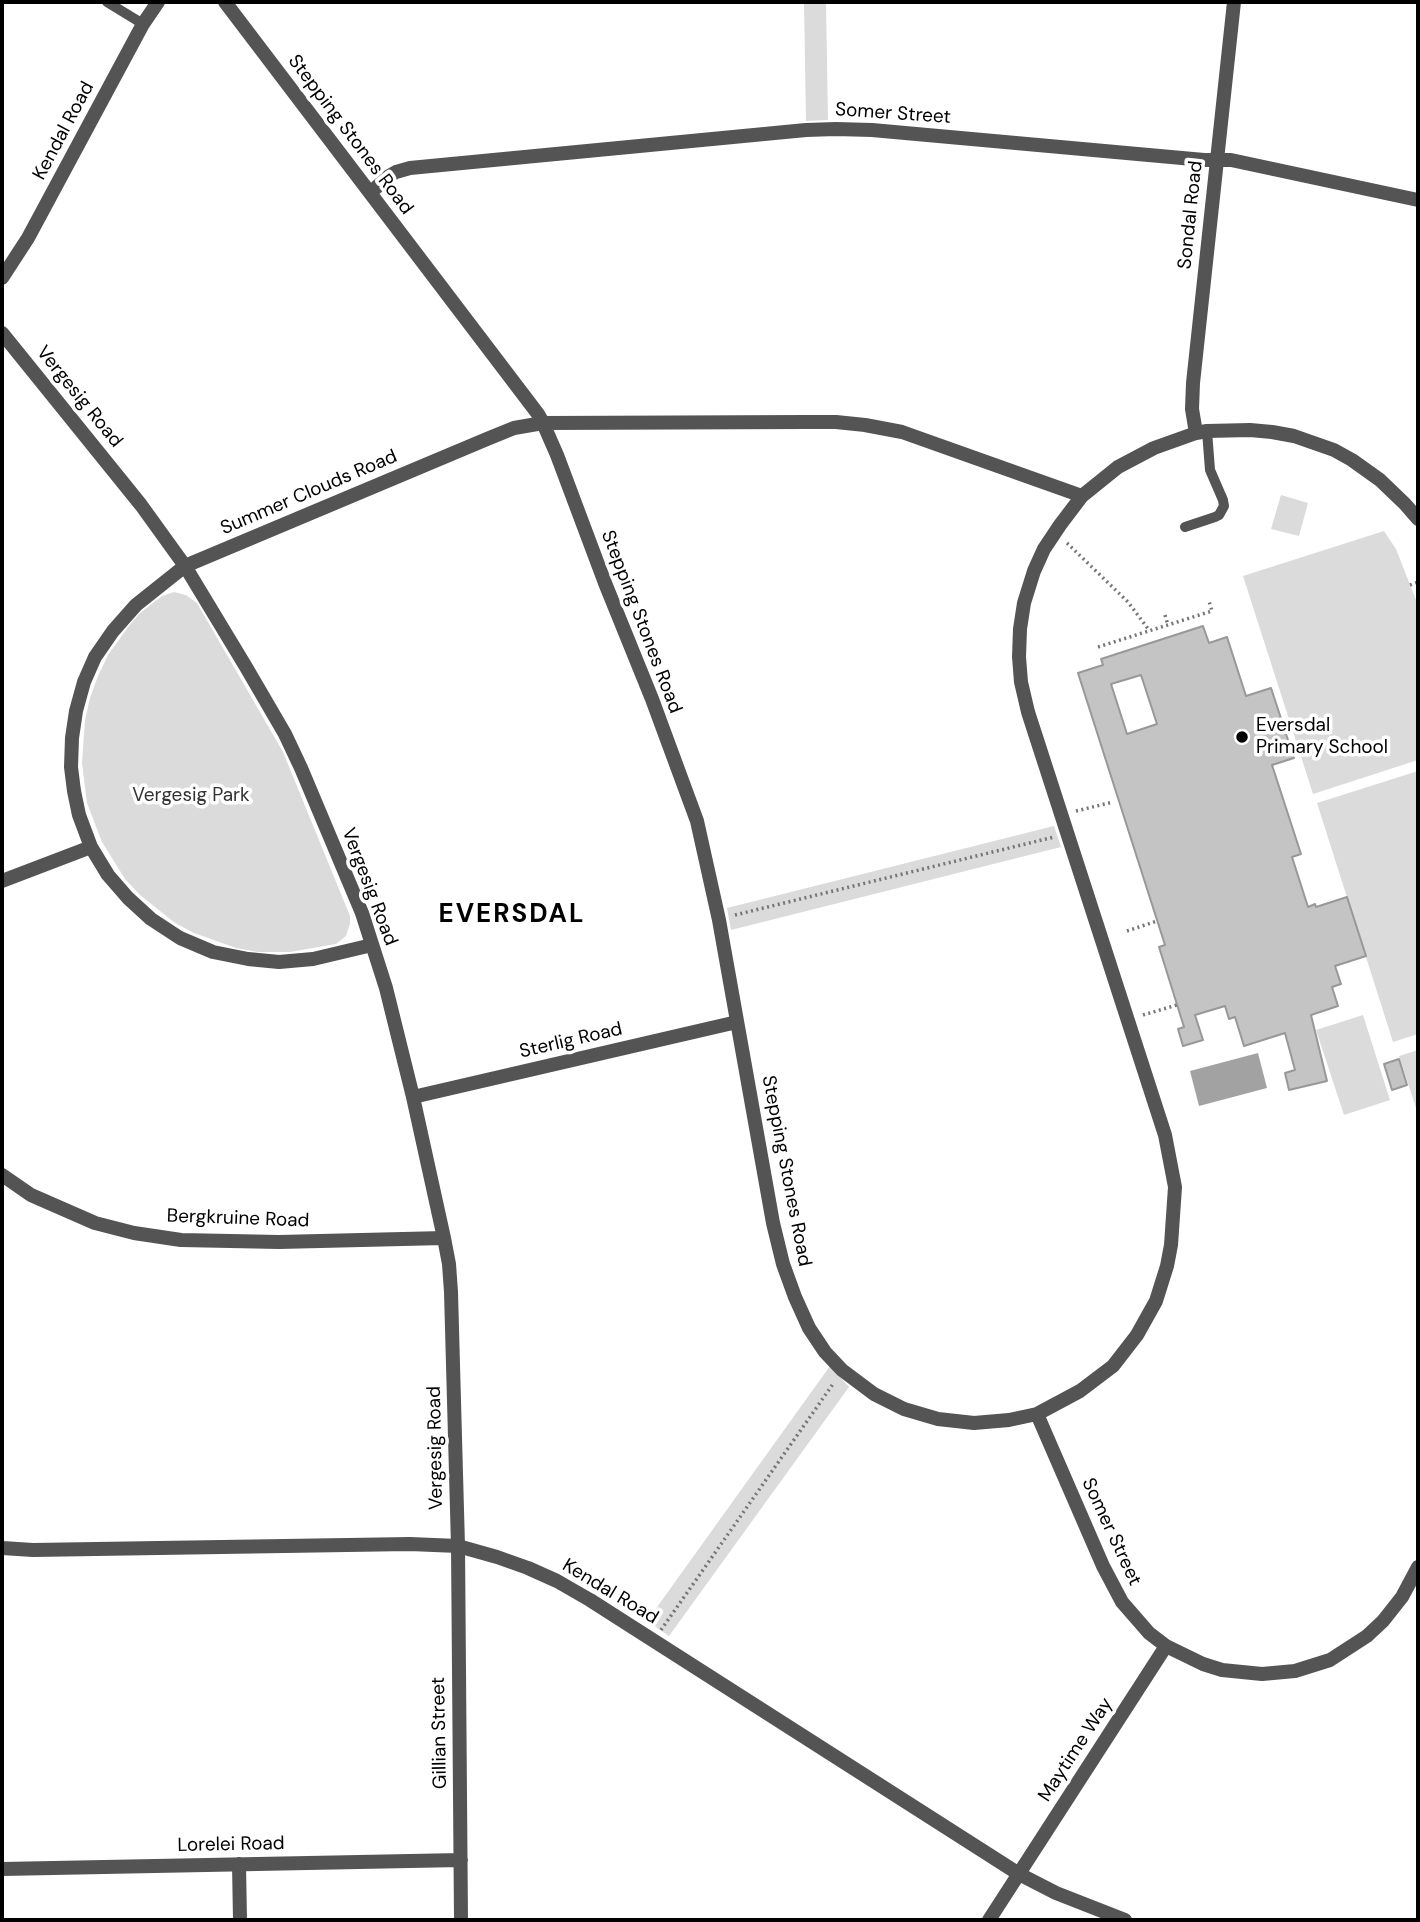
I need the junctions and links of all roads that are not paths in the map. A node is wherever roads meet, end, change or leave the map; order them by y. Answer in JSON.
{"nodes":[{"id":1,"x":107,"y":2,"type":"edge"},
{"id":2,"x":158,"y":2,"type":"edge"},
{"id":3,"x":225,"y":2,"type":"edge"},
{"id":4,"x":1234,"y":2,"type":"edge"},
{"id":5,"x":143,"y":24,"type":"junction"},
{"id":6,"x":1216,"y":160,"type":"junction"},
{"id":7,"x":370,"y":192,"type":"junction"},
{"id":8,"x":1418,"y":200,"type":"edge"},
{"id":9,"x":2,"y":278,"type":"edge"},
{"id":10,"x":2,"y":333,"type":"edge"},
{"id":11,"x":543,"y":423,"type":"junction"},
{"id":12,"x":1201,"y":432,"type":"junction"},
{"id":13,"x":1082,"y":496,"type":"junction"},
{"id":14,"x":1418,"y":519,"type":"edge"},
{"id":15,"x":1185,"y":527,"type":"dead end"},
{"id":16,"x":186,"y":566,"type":"junction"},
{"id":17,"x":91,"y":847,"type":"junction"},
{"id":18,"x":2,"y":881,"type":"edge"},
{"id":19,"x":372,"y":945,"type":"junction"},
{"id":20,"x":737,"y":1022,"type":"junction"},
{"id":21,"x":413,"y":1097,"type":"junction"},
{"id":22,"x":2,"y":1175,"type":"edge"},
{"id":23,"x":444,"y":1238,"type":"junction"},
{"id":24,"x":1037,"y":1414,"type":"junction"},
{"id":25,"x":458,"y":1546,"type":"junction"},
{"id":26,"x":2,"y":1548,"type":"edge"},
{"id":27,"x":1418,"y":1567,"type":"edge"},
{"id":28,"x":1166,"y":1646,"type":"junction"},
{"id":29,"x":461,"y":1860,"type":"junction"},
{"id":30,"x":239,"y":1864,"type":"junction"},
{"id":31,"x":2,"y":1869,"type":"edge"},
{"id":32,"x":1019,"y":1874,"type":"junction"},
{"id":33,"x":240,"y":1920,"type":"edge"},
{"id":34,"x":461,"y":1920,"type":"edge"},
{"id":35,"x":989,"y":1920,"type":"edge"},
{"id":36,"x":1125,"y":1920,"type":"edge"}],
"edges":[{"from":1,"to":5,"type":"lane"},
{"from":2,"to":5,"type":"street","name":"Kendal Road"},
{"from":3,"to":7,"type":"street","name":"Stepping Stones Road"},
{"from":4,"to":6,"type":"street","name":"Sondal Road"},
{"from":5,"to":9,"type":"street","name":"Kendal Road"},
{"from":6,"to":7,"type":"street","name":"Somer Street"},
{"from":6,"to":8,"type":"street","name":"Somer Street"},
{"from":6,"to":12,"type":"street","name":"Sondal Road"},
{"from":7,"to":11,"type":"street","name":"Stepping Stones Road"},
{"from":10,"to":16,"type":"street","name":"Vergesig Road"},
{"from":11,"to":13,"type":"street","name":"Summer Clouds Road"},
{"from":11,"to":16,"type":"street","name":"Summer Clouds Road"},
{"from":11,"to":20,"type":"street","name":"Stepping Stones Road"},
{"from":12,"to":13,"type":"street","name":"Stepping Stones Road"},
{"from":12,"to":14,"type":"street","name":"Stepping Stones Road"},
{"from":12,"to":15,"type":"lane"},
{"from":13,"to":24,"type":"street","name":"Stepping Stones Road"},
{"from":16,"to":17,"type":"street","name":"Summer Clouds Road"},
{"from":16,"to":19,"type":"street","name":"Vergesig Road"},
{"from":17,"to":18,"type":"street"},
{"from":17,"to":19,"type":"street","name":"Summer Clouds Road"},
{"from":19,"to":21,"type":"street","name":"Vergesig Road"},
{"from":20,"to":21,"type":"street","name":"Sterlig Road"},
{"from":20,"to":24,"type":"street","name":"Stepping Stones Road"},
{"from":21,"to":23,"type":"street","name":"Vergesig Road"},
{"from":22,"to":23,"type":"street","name":"Bergkruine Road"},
{"from":23,"to":25,"type":"street","name":"Vergesig Road"},
{"from":24,"to":28,"type":"street","name":"Somer Street"},
{"from":25,"to":26,"type":"street","name":"Kendal Road"},
{"from":25,"to":29,"type":"street","name":"Gillian Street"},
{"from":25,"to":32,"type":"street","name":"Kendal Road"},
{"from":27,"to":28,"type":"street","name":"Somer Street"},
{"from":28,"to":32,"type":"street","name":"Maytime Way"},
{"from":29,"to":30,"type":"street","name":"Lorelei Road"},
{"from":29,"to":34,"type":"street","name":"Gillian Street"},
{"from":30,"to":31,"type":"street","name":"Lorelei Road"},
{"from":30,"to":33,"type":"street"},
{"from":32,"to":35,"type":"street","name":"Maytime Way"},
{"from":32,"to":36,"type":"street","name":"Kendal Road"}]}
